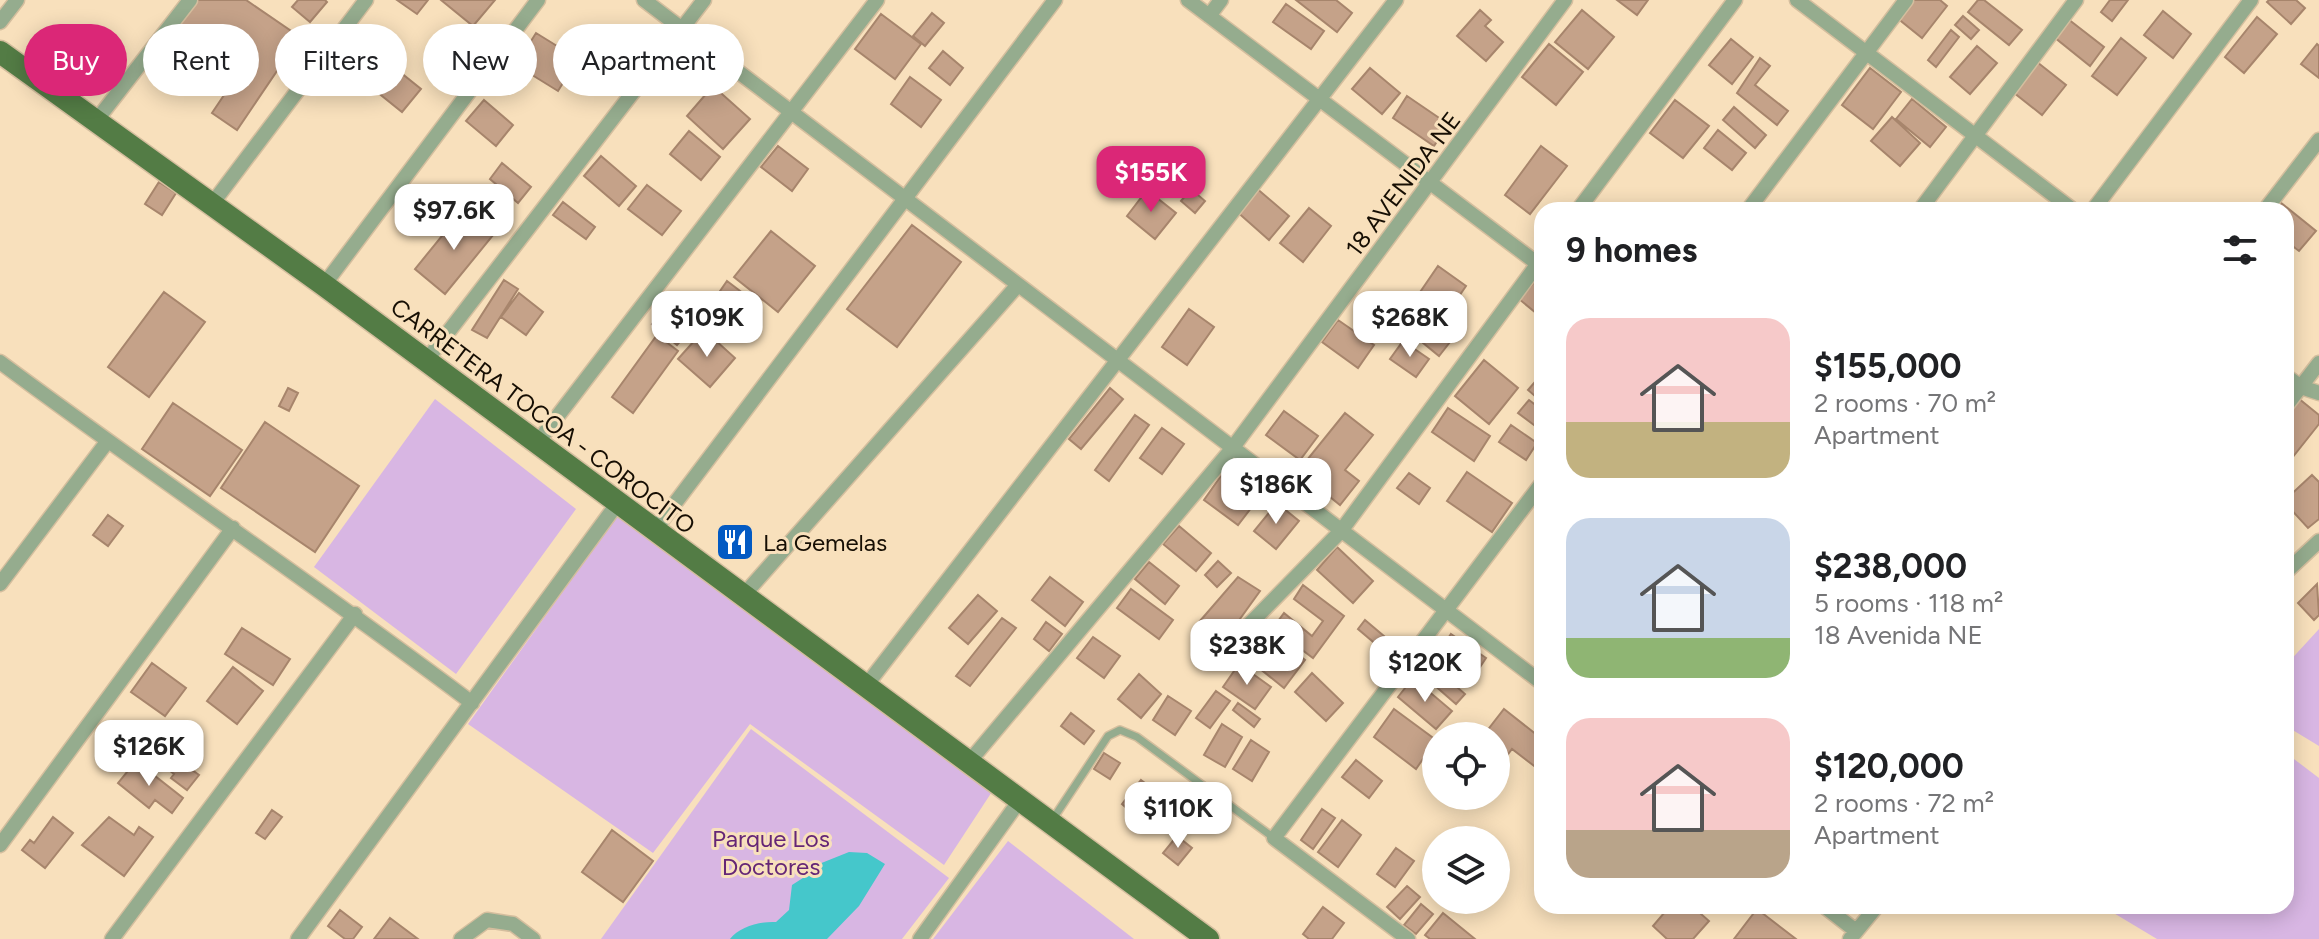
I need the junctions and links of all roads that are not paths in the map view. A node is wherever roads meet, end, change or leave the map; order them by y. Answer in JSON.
{"nodes":[{"id":1,"x":17,"y":0,"type":"edge"},
{"id":2,"x":190,"y":0,"type":"edge"},
{"id":3,"x":366,"y":0,"type":"edge"},
{"id":4,"x":538,"y":0,"type":"edge"},
{"id":5,"x":644,"y":0,"type":"edge"},
{"id":6,"x":704,"y":0,"type":"edge"},
{"id":7,"x":877,"y":0,"type":"edge"},
{"id":8,"x":1055,"y":0,"type":"edge"},
{"id":9,"x":1188,"y":0,"type":"edge"},
{"id":10,"x":1221,"y":0,"type":"edge"},
{"id":11,"x":1396,"y":0,"type":"edge"},
{"id":12,"x":1565,"y":0,"type":"edge"},
{"id":13,"x":1735,"y":0,"type":"edge"},
{"id":14,"x":1797,"y":0,"type":"edge"},
{"id":15,"x":1906,"y":0,"type":"edge"},
{"id":16,"x":2076,"y":0,"type":"edge"},
{"id":17,"x":2251,"y":0,"type":"edge"},
{"id":18,"x":1209,"y":16,"type":"junction"},
{"id":19,"x":0,"y":22,"type":"edge"},
{"id":20,"x":675,"y":24,"type":"edge"},
{"id":21,"x":686,"y":24,"type":"edge"},
{"id":22,"x":0,"y":52,"type":"edge"},
{"id":23,"x":1866,"y":53,"type":"junction"},
{"id":24,"x":744,"y":77,"type":"edge"},
{"id":25,"x":630,"y":96,"type":"edge"},
{"id":26,"x":1319,"y":99,"type":"junction"},
{"id":27,"x":790,"y":113,"type":"junction"},
{"id":28,"x":96,"y":121,"type":"junction"},
{"id":29,"x":1974,"y":136,"type":"junction"},
{"id":30,"x":2319,"y":140,"type":"edge"},
{"id":31,"x":1431,"y":183,"type":"junction"},
{"id":32,"x":904,"y":200,"type":"junction"},
{"id":33,"x":1584,"y":202,"type":"edge"},
{"id":34,"x":1754,"y":202,"type":"edge"},
{"id":35,"x":1926,"y":202,"type":"edge"},
{"id":36,"x":2062,"y":202,"type":"edge"},
{"id":37,"x":2099,"y":202,"type":"edge"},
{"id":38,"x":2271,"y":202,"type":"edge"},
{"id":39,"x":212,"y":204,"type":"junction"},
{"id":40,"x":1534,"y":258,"type":"edge"},
{"id":41,"x":1534,"y":272,"type":"edge"},
{"id":42,"x":324,"y":285,"type":"junction"},
{"id":43,"x":1017,"y":286,"type":"junction"},
{"id":44,"x":426,"y":361,"type":"junction"},
{"id":45,"x":0,"y":362,"type":"edge"},
{"id":46,"x":1116,"y":362,"type":"junction"},
{"id":47,"x":2319,"y":363,"type":"edge"},
{"id":48,"x":2294,"y":382,"type":"edge"},
{"id":49,"x":2301,"y":387,"type":"junction"},
{"id":50,"x":2319,"y":393,"type":"edge"},
{"id":51,"x":2294,"y":396,"type":"edge"},
{"id":52,"x":107,"y":442,"type":"junction"},
{"id":53,"x":537,"y":443,"type":"junction"},
{"id":54,"x":1231,"y":450,"type":"junction"},
{"id":55,"x":1534,"y":494,"type":"edge"},
{"id":56,"x":617,"y":504,"type":"junction"},
{"id":57,"x":233,"y":528,"type":"junction"},
{"id":58,"x":654,"y":531,"type":"junction"},
{"id":59,"x":1341,"y":531,"type":"junction"},
{"id":60,"x":2319,"y":541,"type":"edge"},
{"id":61,"x":2294,"y":564,"type":"edge"},
{"id":62,"x":0,"y":584,"type":"edge"},
{"id":63,"x":742,"y":597,"type":"junction"},
{"id":64,"x":1445,"y":612,"type":"junction"},
{"id":65,"x":355,"y":614,"type":"junction"},
{"id":66,"x":1233,"y":641,"type":"dead end"},
{"id":67,"x":1534,"y":677,"type":"edge"},
{"id":68,"x":865,"y":687,"type":"junction"},
{"id":69,"x":472,"y":703,"type":"junction"},
{"id":70,"x":969,"y":762,"type":"junction"},
{"id":71,"x":1020,"y":800,"type":"junction"},
{"id":72,"x":1050,"y":823,"type":"junction"},
{"id":73,"x":1274,"y":838,"type":"junction"},
{"id":74,"x":0,"y":845,"type":"edge"},
{"id":75,"x":1832,"y":914,"type":"edge"},
{"id":76,"x":1870,"y":914,"type":"edge"},
{"id":77,"x":1853,"y":935,"type":"edge"},
{"id":78,"x":112,"y":939,"type":"edge"},
{"id":79,"x":298,"y":939,"type":"edge"},
{"id":80,"x":461,"y":939,"type":"edge"},
{"id":81,"x":533,"y":939,"type":"edge"},
{"id":82,"x":920,"y":939,"type":"edge"},
{"id":83,"x":1208,"y":939,"type":"edge"},
{"id":84,"x":1408,"y":939,"type":"edge"}],
"edges":[{"from":1,"to":19,"type":"street"},
{"from":2,"to":28,"type":"street"},
{"from":3,"to":39,"type":"street"},
{"from":4,"to":42,"type":"street"},
{"from":5,"to":20,"type":"street"},
{"from":6,"to":21,"type":"street"},
{"from":7,"to":27,"type":"street"},
{"from":8,"to":32,"type":"street"},
{"from":9,"to":18,"type":"street"},
{"from":10,"to":18,"type":"street"},
{"from":11,"to":26,"type":"street"},
{"from":12,"to":31,"type":"street","name":"18 AVENIDA NE"},
{"from":13,"to":33,"type":"street"},
{"from":14,"to":23,"type":"street"},
{"from":15,"to":23,"type":"street"},
{"from":16,"to":29,"type":"street"},
{"from":17,"to":37,"type":"street"},
{"from":18,"to":26,"type":"street"},
{"from":22,"to":28,"type":"main road","name":"CARRETERA TOCOA - COROCITO"},
{"from":23,"to":29,"type":"street"},
{"from":23,"to":34,"type":"street"},
{"from":24,"to":27,"type":"street"},
{"from":25,"to":44,"type":"street"},
{"from":26,"to":31,"type":"street"},
{"from":26,"to":46,"type":"street"},
{"from":27,"to":32,"type":"street"},
{"from":27,"to":53,"type":"street"},
{"from":28,"to":39,"type":"main road","name":"CARRETERA TOCOA - COROCITO"},
{"from":29,"to":35,"type":"street"},
{"from":29,"to":36,"type":"street"},
{"from":30,"to":38,"type":"street"},
{"from":31,"to":40,"type":"street"},
{"from":31,"to":54,"type":"street","name":"18 AVENIDA NE"},
{"from":32,"to":43,"type":"street"},
{"from":32,"to":58,"type":"street"},
{"from":39,"to":42,"type":"main road","name":"CARRETERA TOCOA - COROCITO"},
{"from":41,"to":59,"type":"street"},
{"from":42,"to":44,"type":"main road","name":"CARRETERA TOCOA - COROCITO"},
{"from":43,"to":46,"type":"street"},
{"from":43,"to":63,"type":"street"},
{"from":44,"to":53,"type":"main road","name":"CARRETERA TOCOA - COROCITO"},
{"from":45,"to":52,"type":"street"},
{"from":46,"to":54,"type":"street"},
{"from":46,"to":68,"type":"street"},
{"from":47,"to":49,"type":"street"},
{"from":48,"to":49,"type":"street"},
{"from":49,"to":50,"type":"street"},
{"from":49,"to":51,"type":"street"},
{"from":52,"to":57,"type":"street"},
{"from":52,"to":62,"type":"street"},
{"from":53,"to":56,"type":"main road","name":"CARRETERA TOCOA - COROCITO"},
{"from":54,"to":59,"type":"street"},
{"from":54,"to":70,"type":"street","name":"18 AVENIDA NE"},
{"from":55,"to":64,"type":"street"},
{"from":56,"to":58,"type":"main road","name":"CARRETERA TOCOA - COROCITO"},
{"from":56,"to":69,"type":"street"},
{"from":57,"to":65,"type":"street"},
{"from":57,"to":74,"type":"street"},
{"from":58,"to":63,"type":"main road","name":"CARRETERA TOCOA - COROCITO"},
{"from":59,"to":64,"type":"street"},
{"from":59,"to":66,"type":"street"},
{"from":60,"to":61,"type":"street"},
{"from":63,"to":68,"type":"main road","name":"CARRETERA TOCOA - COROCITO"},
{"from":64,"to":67,"type":"street"},
{"from":64,"to":73,"type":"street"},
{"from":65,"to":69,"type":"street"},
{"from":65,"to":78,"type":"street"},
{"from":68,"to":70,"type":"main road","name":"CARRETERA TOCOA - COROCITO"},
{"from":69,"to":79,"type":"street"},
{"from":70,"to":71,"type":"main road","name":"CARRETERA TOCOA - COROCITO"},
{"from":71,"to":72,"type":"main road","name":"CARRETERA TOCOA - COROCITO"},
{"from":71,"to":82,"type":"street"},
{"from":72,"to":73,"type":"lane"},
{"from":72,"to":83,"type":"main road","name":"CARRETERA TOCOA - COROCITO"},
{"from":73,"to":84,"type":"street"},
{"from":75,"to":77,"type":"street"},
{"from":76,"to":77,"type":"street"},
{"from":80,"to":81,"type":"street"}]}
